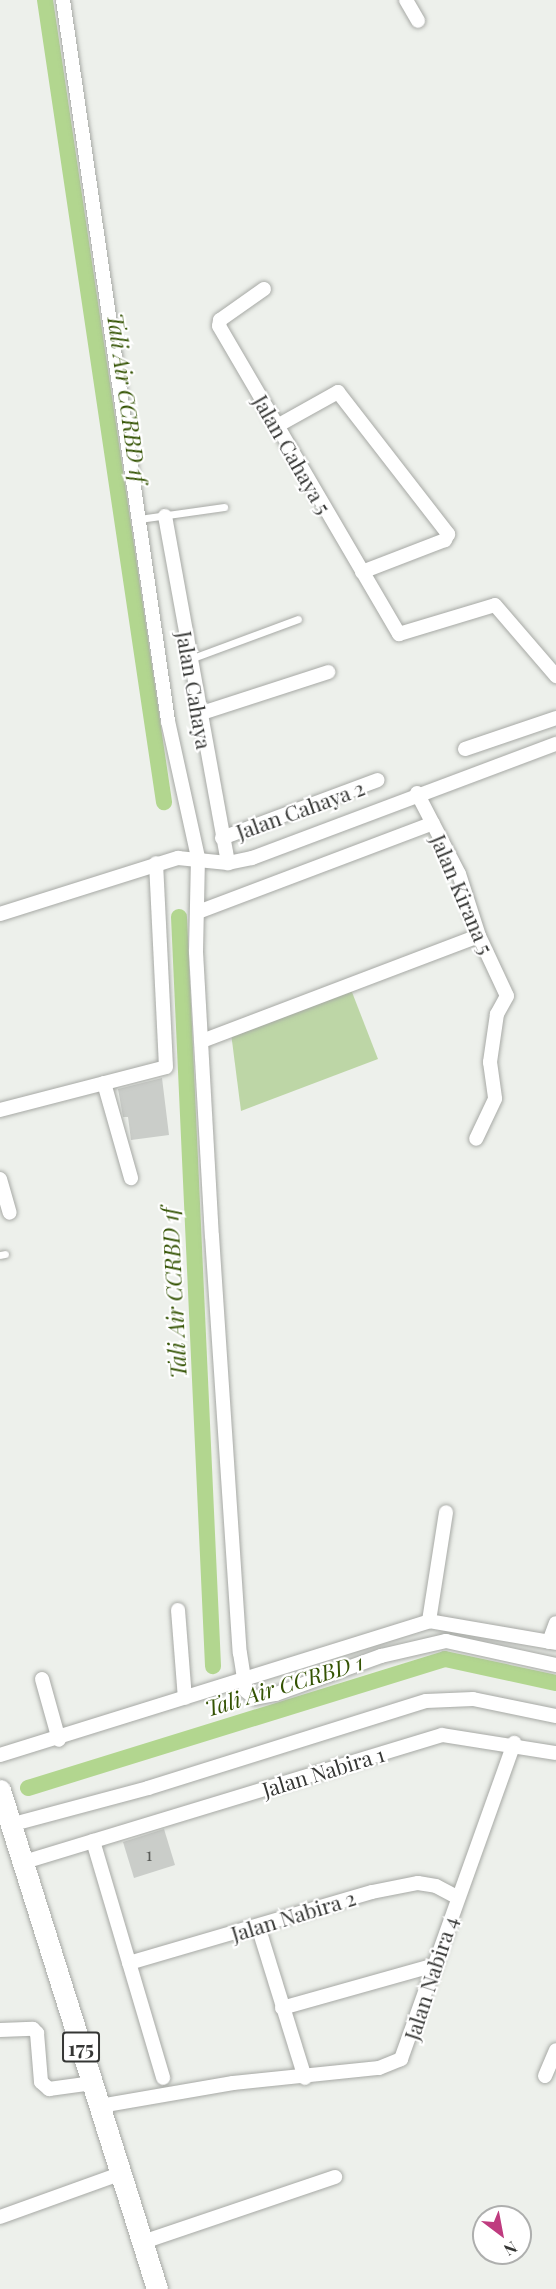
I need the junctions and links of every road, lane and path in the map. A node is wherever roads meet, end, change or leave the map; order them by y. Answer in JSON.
{"nodes":[{"id":1,"x":63,"y":0,"type":"edge"},
{"id":2,"x":406,"y":0,"type":"edge"},
{"id":3,"x":418,"y":21,"type":"dead end"},
{"id":4,"x":264,"y":289,"type":"dead end"},
{"id":5,"x":277,"y":426,"type":"junction"},
{"id":6,"x":224,"y":507,"type":"dead end"},
{"id":7,"x":165,"y":516,"type":"junction"},
{"id":8,"x":139,"y":519,"type":"junction"},
{"id":9,"x":362,"y":572,"type":"junction"},
{"id":10,"x":298,"y":619,"type":"dead end"},
{"id":11,"x":189,"y":659,"type":"junction"},
{"id":12,"x":328,"y":672,"type":"dead end"},
{"id":13,"x":556,"y":676,"type":"edge"},
{"id":14,"x":199,"y":714,"type":"junction"},
{"id":15,"x":556,"y":718,"type":"edge"},
{"id":16,"x":556,"y":744,"type":"edge"},
{"id":17,"x":465,"y":749,"type":"dead end"},
{"id":18,"x":378,"y":780,"type":"dead end"},
{"id":19,"x":417,"y":794,"type":"junction"},
{"id":20,"x":433,"y":823,"type":"junction"},
{"id":21,"x":222,"y":838,"type":"junction"},
{"id":22,"x":198,"y":857,"type":"junction"},
{"id":23,"x":156,"y":863,"type":"junction"},
{"id":24,"x":228,"y":863,"type":"junction"},
{"id":25,"x":198,"y":912,"type":"junction"},
{"id":26,"x":0,"y":914,"type":"edge"},
{"id":27,"x":479,"y":936,"type":"junction"},
{"id":28,"x":202,"y":1041,"type":"junction"},
{"id":29,"x":104,"y":1083,"type":"junction"},
{"id":30,"x":0,"y":1110,"type":"edge"},
{"id":31,"x":476,"y":1139,"type":"dead end"},
{"id":32,"x":130,"y":1178,"type":"dead end"},
{"id":33,"x":0,"y":1179,"type":"edge"},
{"id":34,"x":10,"y":1213,"type":"dead end"},
{"id":35,"x":446,"y":1512,"type":"dead end"},
{"id":36,"x":178,"y":1610,"type":"dead end"},
{"id":37,"x":429,"y":1621,"type":"junction"},
{"id":38,"x":556,"y":1623,"type":"edge"},
{"id":39,"x":553,"y":1643,"type":"edge"},
{"id":40,"x":556,"y":1665,"type":"edge"},
{"id":41,"x":42,"y":1679,"type":"dead end"},
{"id":42,"x":243,"y":1679,"type":"junction"},
{"id":43,"x":185,"y":1698,"type":"junction"},
{"id":44,"x":556,"y":1716,"type":"edge"},
{"id":45,"x":59,"y":1740,"type":"junction"},
{"id":46,"x":514,"y":1743,"type":"junction"},
{"id":47,"x":556,"y":1753,"type":"edge"},
{"id":48,"x":0,"y":1755,"type":"edge"},
{"id":49,"x":2,"y":1797,"type":"edge"},
{"id":50,"x":9,"y":1829,"type":"junction"},
{"id":51,"x":93,"y":1841,"type":"junction"},
{"id":52,"x":21,"y":1863,"type":"junction"},
{"id":53,"x":457,"y":1897,"type":"junction"},
{"id":54,"x":258,"y":1926,"type":"junction"},
{"id":55,"x":129,"y":1963,"type":"junction"},
{"id":56,"x":435,"y":1965,"type":"junction"},
{"id":57,"x":282,"y":2008,"type":"junction"},
{"id":58,"x":0,"y":2030,"type":"edge"},
{"id":59,"x":556,"y":2049,"type":"edge"},
{"id":60,"x":545,"y":2076,"type":"dead end"},
{"id":61,"x":163,"y":2078,"type":"dead end"},
{"id":62,"x":305,"y":2078,"type":"junction"},
{"id":63,"x":93,"y":2083,"type":"junction"},
{"id":64,"x":100,"y":2106,"type":"junction"},
{"id":65,"x":122,"y":2173,"type":"junction"},
{"id":66,"x":335,"y":2176,"type":"dead end"},
{"id":67,"x":0,"y":2217,"type":"edge"},
{"id":68,"x":144,"y":2242,"type":"junction"},
{"id":69,"x":157,"y":2289,"type":"edge"}],
"edges":[{"from":1,"to":8,"type":"street"},
{"from":2,"to":3,"type":"street"},
{"from":4,"to":5,"type":"street","name":"Jalan Cahaya 5"},
{"from":5,"to":9,"type":"street","name":"Jalan Cahaya 5"},
{"from":5,"to":9,"type":"street"},
{"from":6,"to":7,"type":"lane"},
{"from":7,"to":8,"type":"lane"},
{"from":7,"to":11,"type":"street","name":"Jalan Cahaya"},
{"from":8,"to":22,"type":"street"},
{"from":9,"to":13,"type":"street","name":"Jalan Cahaya 5"},
{"from":10,"to":11,"type":"lane"},
{"from":11,"to":14,"type":"street","name":"Jalan Cahaya"},
{"from":12,"to":14,"type":"street"},
{"from":14,"to":21,"type":"street","name":"Jalan Cahaya"},
{"from":15,"to":17,"type":"street"},
{"from":16,"to":19,"type":"street"},
{"from":18,"to":21,"type":"street","name":"Jalan Cahaya 2"},
{"from":19,"to":20,"type":"street","name":"Jalan Kirana 5"},
{"from":19,"to":24,"type":"street"},
{"from":20,"to":25,"type":"street"},
{"from":20,"to":27,"type":"street","name":"Jalan Kirana 5"},
{"from":21,"to":24,"type":"street","name":"Jalan Cahaya"},
{"from":22,"to":23,"type":"street"},
{"from":22,"to":24,"type":"street"},
{"from":22,"to":25,"type":"street"},
{"from":23,"to":26,"type":"street"},
{"from":23,"to":29,"type":"street"},
{"from":25,"to":28,"type":"street"},
{"from":27,"to":28,"type":"street"},
{"from":27,"to":31,"type":"street","name":"Jalan Kirana 5"},
{"from":28,"to":42,"type":"street"},
{"from":29,"to":30,"type":"street"},
{"from":29,"to":32,"type":"street"},
{"from":33,"to":34,"type":"street"},
{"from":35,"to":37,"type":"street"},
{"from":36,"to":43,"type":"street"},
{"from":37,"to":39,"type":"street"},
{"from":37,"to":42,"type":"street"},
{"from":38,"to":39,"type":"street"},
{"from":40,"to":42,"type":"street"},
{"from":41,"to":45,"type":"street"},
{"from":42,"to":43,"type":"street"},
{"from":43,"to":45,"type":"street"},
{"from":44,"to":50,"type":"street"},
{"from":45,"to":48,"type":"street"},
{"from":46,"to":47,"type":"street","name":"Jalan Nabira 1"},
{"from":46,"to":51,"type":"street","name":"Jalan Nabira 1"},
{"from":46,"to":53,"type":"street","name":"Jalan Nabira 4"},
{"from":49,"to":50,"type":"main road","number":"175"},
{"from":50,"to":52,"type":"main road","number":"175"},
{"from":51,"to":52,"type":"street","name":"Jalan Nabira 1"},
{"from":51,"to":55,"type":"street"},
{"from":52,"to":63,"type":"main road","number":"175"},
{"from":53,"to":54,"type":"street","name":"Jalan Nabira 2"},
{"from":53,"to":56,"type":"street","name":"Jalan Nabira 4"},
{"from":54,"to":55,"type":"street","name":"Jalan Nabira 2"},
{"from":54,"to":57,"type":"street"},
{"from":55,"to":61,"type":"street"},
{"from":56,"to":57,"type":"street"},
{"from":56,"to":62,"type":"street","name":"Jalan Nabira 4"},
{"from":57,"to":62,"type":"street"},
{"from":58,"to":63,"type":"street"},
{"from":59,"to":60,"type":"street"},
{"from":62,"to":64,"type":"street","name":"Jalan Nabira 4"},
{"from":63,"to":64,"type":"main road","number":"175"},
{"from":64,"to":65,"type":"main road","number":"175"},
{"from":65,"to":67,"type":"street"},
{"from":65,"to":68,"type":"main road","number":"175"},
{"from":66,"to":68,"type":"street"},
{"from":68,"to":69,"type":"main road","number":"175"}]}
